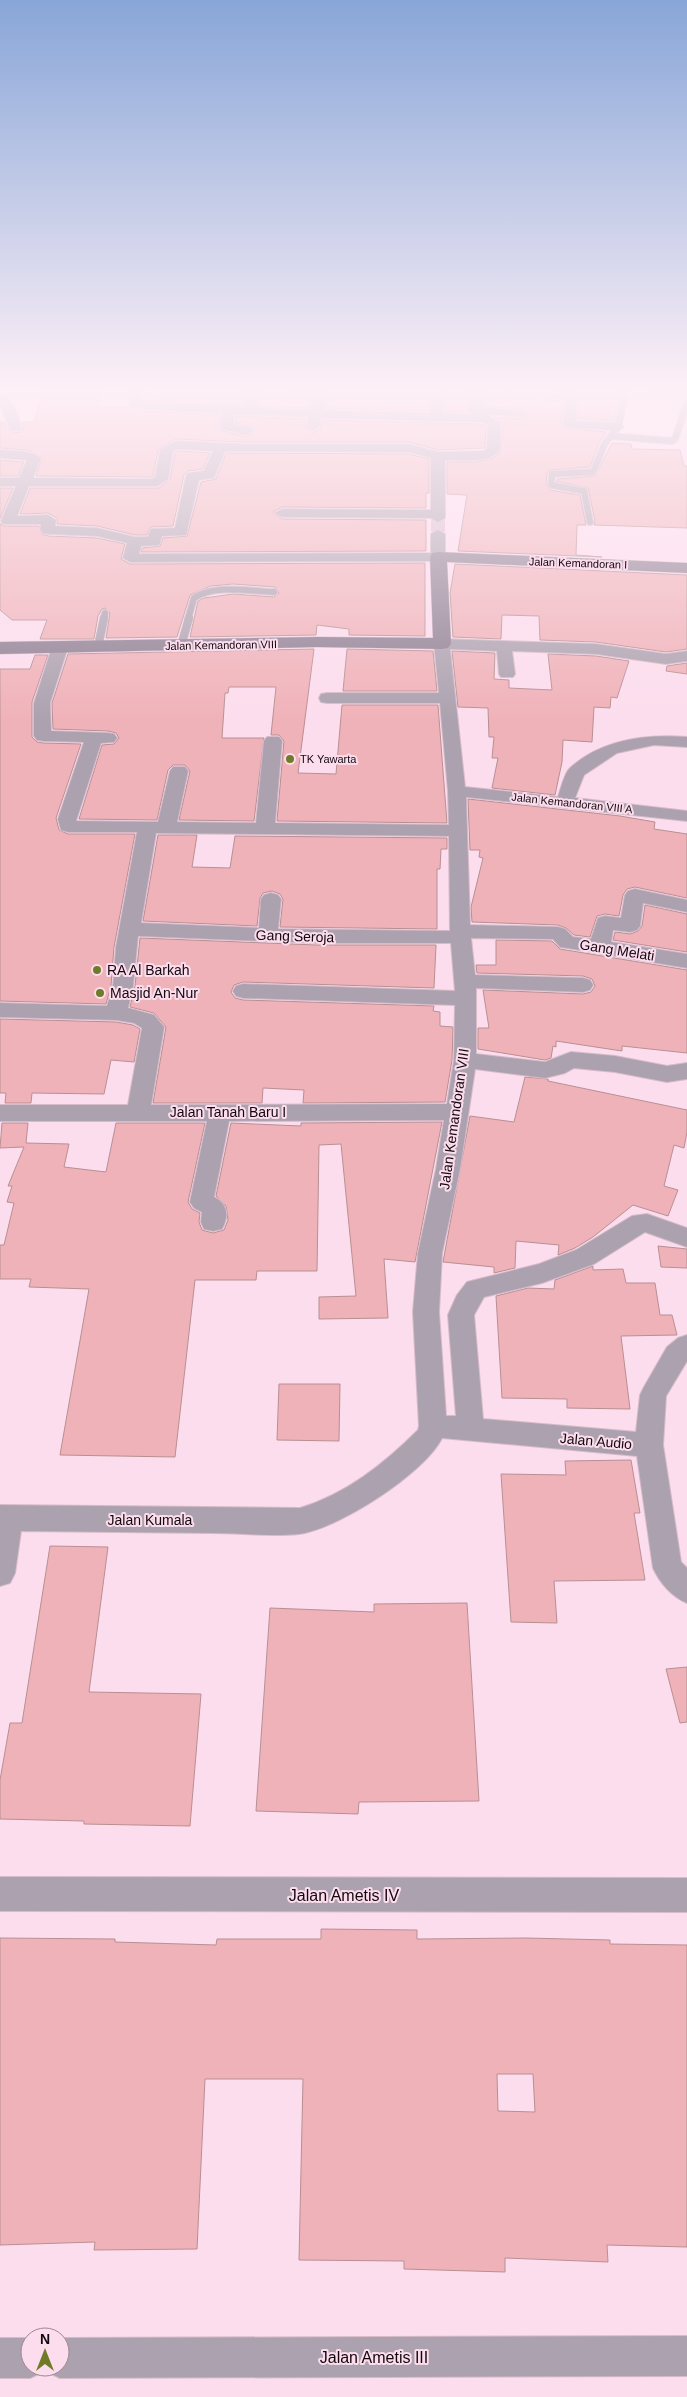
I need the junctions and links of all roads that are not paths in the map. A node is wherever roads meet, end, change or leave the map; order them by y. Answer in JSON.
{"nodes":[{"id":1,"x":16,"y":498,"type":"edge"},
{"id":2,"x":188,"y":498,"type":"edge"},
{"id":3,"x":438,"y":498,"type":"edge"},
{"id":4,"x":585,"y":498,"type":"edge"},
{"id":5,"x":282,"y":514,"type":"dead end"},
{"id":6,"x":4,"y":521,"type":"edge"},
{"id":7,"x":590,"y":522,"type":"dead end"},
{"id":8,"x":438,"y":534,"type":"tunnel mouth"},
{"id":9,"x":135,"y":541,"type":"junction"},
{"id":10,"x":249,"y":552,"type":"dead end"},
{"id":11,"x":438,"y":554,"type":"junction"},
{"id":12,"x":687,"y":568,"type":"edge"},
{"id":13,"x":274,"y":592,"type":"dead end"},
{"id":14,"x":105,"y":613,"type":"dead end"},
{"id":15,"x":442,"y":644,"type":"junction"},
{"id":16,"x":181,"y":646,"type":"junction"},
{"id":17,"x":504,"y":646,"type":"junction"},
{"id":18,"x":60,"y":647,"type":"junction"},
{"id":19,"x":98,"y":647,"type":"junction"},
{"id":20,"x":0,"y":648,"type":"edge"},
{"id":21,"x":687,"y":656,"type":"edge"},
{"id":22,"x":507,"y":674,"type":"dead end"},
{"id":23,"x":327,"y":698,"type":"dead end"},
{"id":24,"x":447,"y":698,"type":"junction"},
{"id":25,"x":273,"y":741,"type":"dead end"},
{"id":26,"x":687,"y":742,"type":"edge"},
{"id":27,"x":179,"y":771,"type":"dead end"},
{"id":28,"x":457,"y":791,"type":"junction"},
{"id":29,"x":565,"y":802,"type":"junction"},
{"id":30,"x":687,"y":816,"type":"edge"},
{"id":31,"x":156,"y":828,"type":"junction"},
{"id":32,"x":265,"y":828,"type":"junction"},
{"id":33,"x":458,"y":831,"type":"junction"},
{"id":34,"x":271,"y":899,"type":"dead end"},
{"id":35,"x":687,"y":906,"type":"edge"},
{"id":36,"x":129,"y":929,"type":"junction"},
{"id":37,"x":460,"y":934,"type":"junction"},
{"id":38,"x":268,"y":935,"type":"junction"},
{"id":39,"x":600,"y":947,"type":"junction"},
{"id":40,"x":687,"y":962,"type":"edge"},
{"id":41,"x":583,"y":985,"type":"dead end"},
{"id":42,"x":466,"y":989,"type":"junction"},
{"id":43,"x":244,"y":991,"type":"dead end"},
{"id":44,"x":0,"y":1010,"type":"edge"},
{"id":45,"x":116,"y":1013,"type":"junction"},
{"id":46,"x":465,"y":1060,"type":"junction"},
{"id":47,"x":687,"y":1071,"type":"edge"},
{"id":48,"x":220,"y":1111,"type":"junction"},
{"id":49,"x":457,"y":1112,"type":"junction"},
{"id":50,"x":0,"y":1113,"type":"edge"},
{"id":51,"x":138,"y":1113,"type":"junction"},
{"id":52,"x":213,"y":1222,"type":"dead end"},
{"id":53,"x":687,"y":1238,"type":"edge"},
{"id":54,"x":687,"y":1346,"type":"edge"},
{"id":55,"x":433,"y":1426,"type":"junction"},
{"id":56,"x":471,"y":1430,"type":"junction"},
{"id":57,"x":649,"y":1445,"type":"junction"},
{"id":58,"x":4,"y":1518,"type":"edge"},
{"id":59,"x":0,"y":1574,"type":"edge"},
{"id":60,"x":687,"y":1589,"type":"edge"},
{"id":61,"x":0,"y":1894,"type":"edge"},
{"id":62,"x":687,"y":1896,"type":"edge"},
{"id":63,"x":687,"y":2356,"type":"edge"},
{"id":64,"x":0,"y":2358,"type":"edge"},
{"id":65,"x":20,"y":2358,"type":"edge"},
{"id":66,"x":70,"y":2358,"type":"edge"}],
"edges":[{"from":1,"to":6,"type":"street"},
{"from":2,"to":9,"type":"street"},
{"from":3,"to":5,"type":"street"},
{"from":4,"to":7,"type":"lane"},
{"from":6,"to":9,"type":"street"},
{"from":8,"to":11,"type":"street"},
{"from":9,"to":11,"type":"street"},
{"from":10,"to":11,"type":"street"},
{"from":11,"to":12,"type":"street","name":"Jalan Kemandoran I"},
{"from":11,"to":15,"type":"street","name":"Jalan Kemandoran VIII"},
{"from":13,"to":16,"type":"lane"},
{"from":14,"to":19,"type":"lane"},
{"from":15,"to":16,"type":"street","name":"Jalan Kemandoran VIII"},
{"from":15,"to":17,"type":"street","name":"Jalan Kemandoran VIII"},
{"from":15,"to":24,"type":"street","name":"Jalan Kemandoran VIII"},
{"from":16,"to":19,"type":"street","name":"Jalan Kemandoran VIII"},
{"from":17,"to":21,"type":"street","name":"Jalan Kemandoran VIII"},
{"from":17,"to":22,"type":"street"},
{"from":18,"to":19,"type":"street","name":"Jalan Kemandoran VIII"},
{"from":18,"to":20,"type":"street","name":"Jalan Kemandoran VIII"},
{"from":18,"to":31,"type":"street"},
{"from":23,"to":24,"type":"street"},
{"from":24,"to":28,"type":"street","name":"Jalan Kemandoran VIII"},
{"from":25,"to":32,"type":"street"},
{"from":26,"to":29,"type":"street"},
{"from":27,"to":31,"type":"street"},
{"from":28,"to":29,"type":"street","name":"Jalan Kemandoran VIII A"},
{"from":28,"to":33,"type":"street","name":"Jalan Kemandoran VIII"},
{"from":29,"to":30,"type":"street","name":"Jalan Kemandoran VIII A"},
{"from":31,"to":32,"type":"street"},
{"from":31,"to":36,"type":"street"},
{"from":32,"to":33,"type":"street"},
{"from":33,"to":37,"type":"street","name":"Jalan Kemandoran VIII"},
{"from":34,"to":38,"type":"street"},
{"from":35,"to":39,"type":"street"},
{"from":36,"to":38,"type":"street","name":"Gang Seroja"},
{"from":36,"to":45,"type":"street"},
{"from":37,"to":38,"type":"street","name":"Gang Seroja"},
{"from":37,"to":39,"type":"street","name":"Gang Melati"},
{"from":37,"to":42,"type":"street","name":"Jalan Kemandoran VIII"},
{"from":39,"to":40,"type":"street","name":"Gang Melati"},
{"from":41,"to":42,"type":"street"},
{"from":42,"to":43,"type":"street"},
{"from":42,"to":46,"type":"street","name":"Jalan Kemandoran VIII"},
{"from":44,"to":45,"type":"street"},
{"from":45,"to":51,"type":"street"},
{"from":46,"to":47,"type":"street"},
{"from":46,"to":49,"type":"street","name":"Jalan Kemandoran VIII"},
{"from":48,"to":49,"type":"street","name":"Jalan Tanah Baru I"},
{"from":48,"to":51,"type":"street","name":"Jalan Tanah Baru I"},
{"from":48,"to":52,"type":"street"},
{"from":49,"to":55,"type":"street","name":"Jalan Kemandoran VIII"},
{"from":50,"to":51,"type":"street","name":"Jalan Tanah Baru I"},
{"from":53,"to":56,"type":"street"},
{"from":54,"to":57,"type":"street","name":"Jalan Audio"},
{"from":55,"to":56,"type":"street","name":"Jalan Audio"},
{"from":55,"to":58,"type":"street","name":"Jalan Kumala"},
{"from":56,"to":57,"type":"street","name":"Jalan Audio"},
{"from":57,"to":60,"type":"street"},
{"from":58,"to":59,"type":"street"},
{"from":61,"to":62,"type":"street","name":"Jalan Ametis IV"},
{"from":63,"to":66,"type":"street","name":"Jalan Ametis III"},
{"from":64,"to":65,"type":"street"}]}
